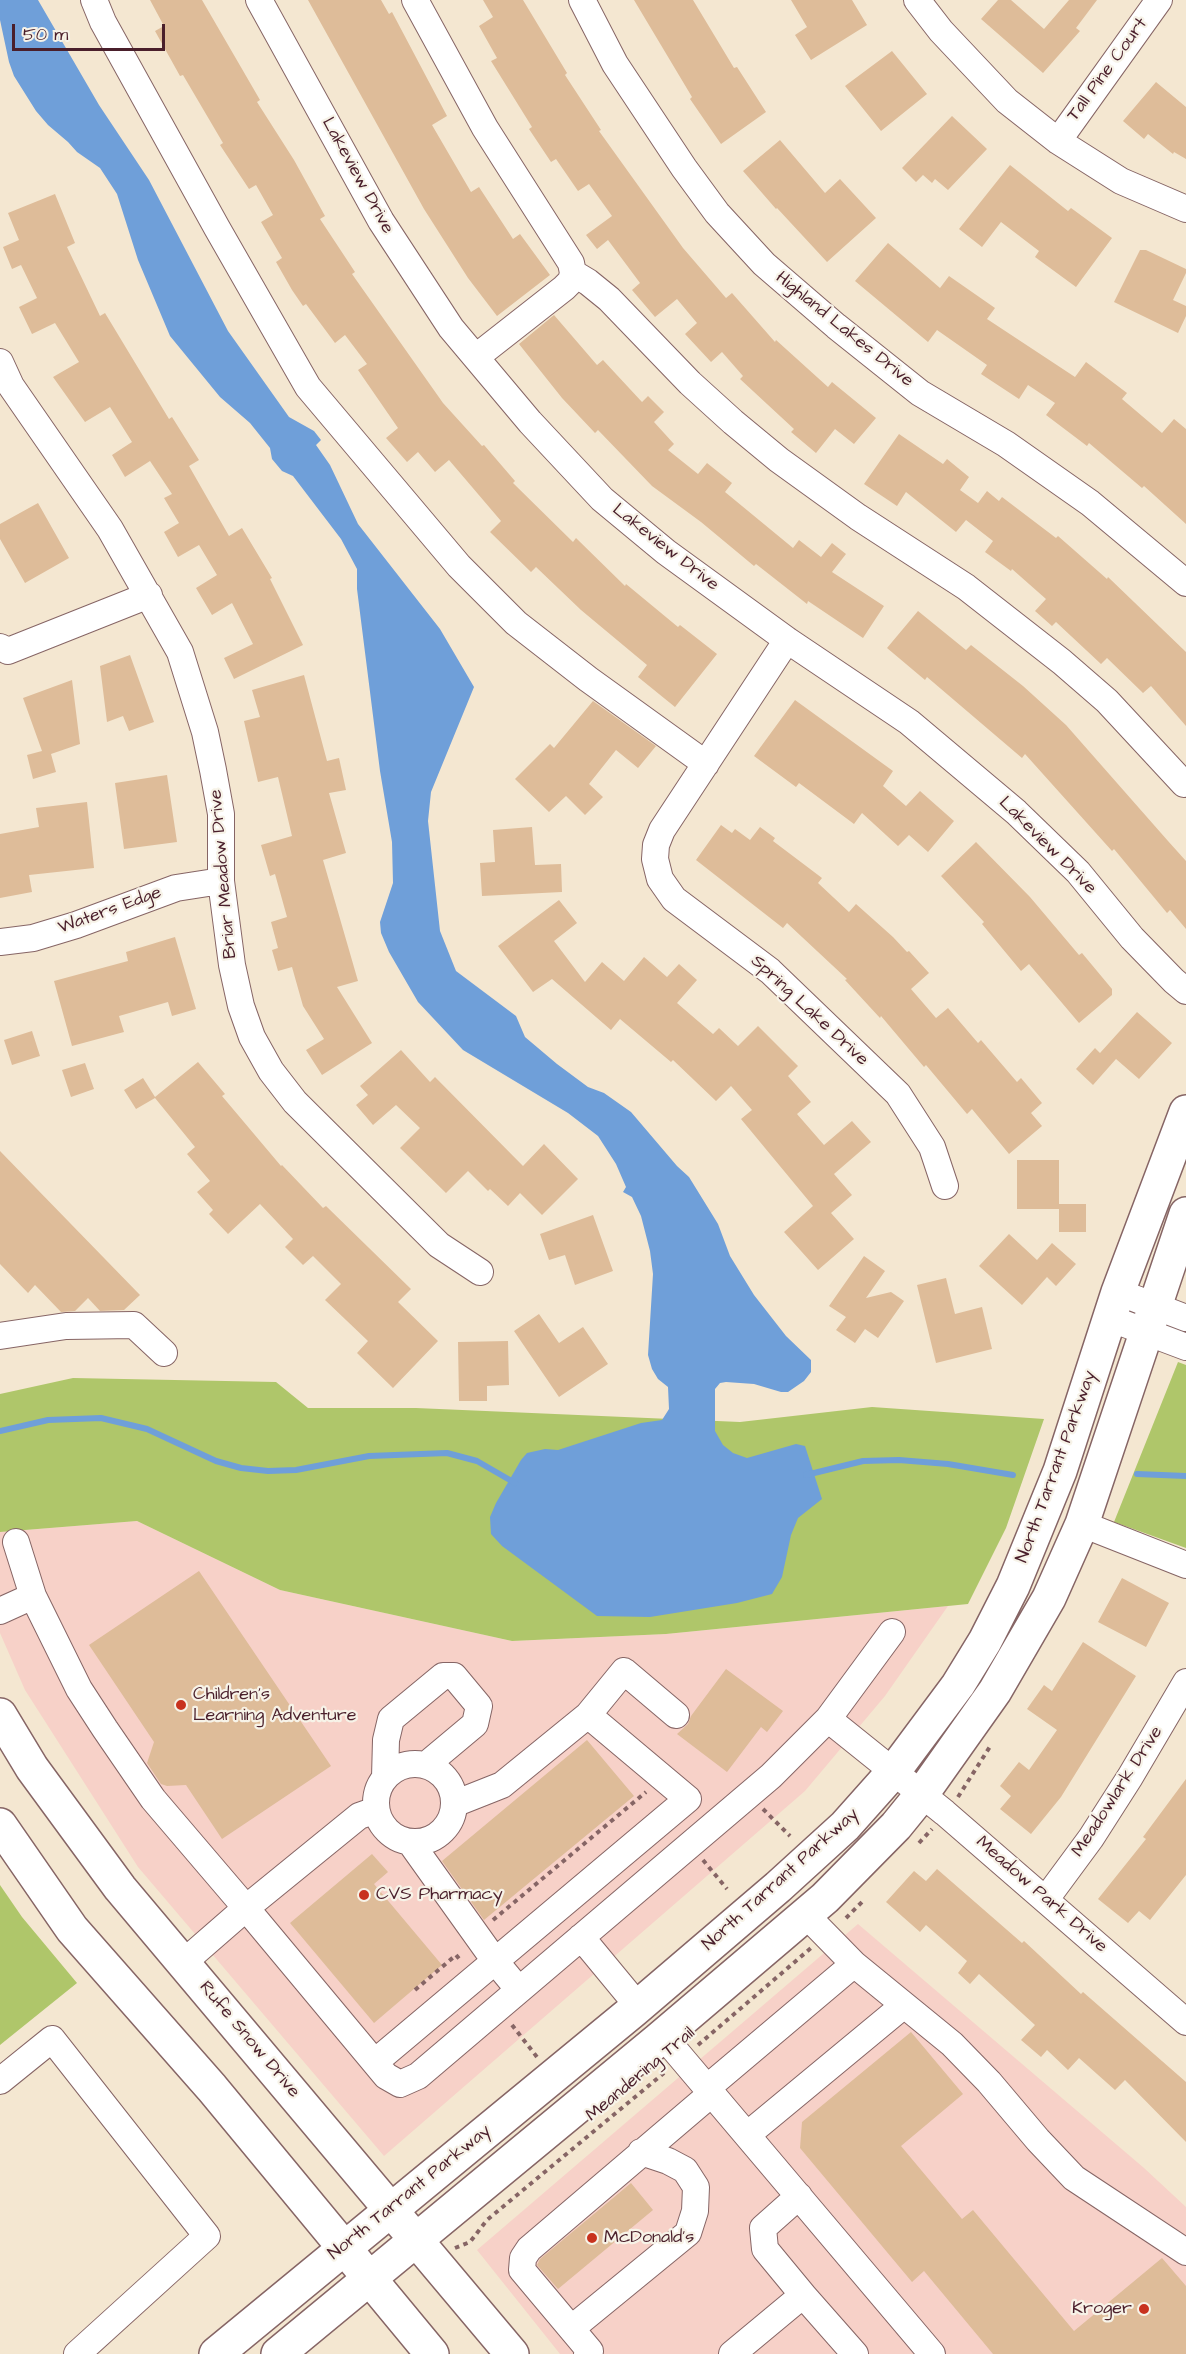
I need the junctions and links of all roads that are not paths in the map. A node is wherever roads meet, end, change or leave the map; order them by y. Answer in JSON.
{"nodes":[{"id":1,"x":94,"y":0,"type":"edge"},
{"id":2,"x":260,"y":0,"type":"edge"},
{"id":3,"x":416,"y":0,"type":"edge"},
{"id":4,"x":582,"y":0,"type":"edge"},
{"id":5,"x":917,"y":0,"type":"edge"},
{"id":6,"x":1159,"y":0,"type":"edge"},
{"id":7,"x":1058,"y":141,"type":"junction"},
{"id":8,"x":1186,"y":209,"type":"edge"},
{"id":9,"x":573,"y":273,"type":"junction"},
{"id":10,"x":476,"y":357,"type":"junction"},
{"id":11,"x":0,"y":362,"type":"edge"},
{"id":12,"x":1186,"y":583,"type":"edge"},
{"id":13,"x":149,"y":595,"type":"junction"},
{"id":14,"x":787,"y":640,"type":"junction"},
{"id":15,"x":0,"y":647,"type":"edge"},
{"id":16,"x":706,"y":764,"type":"junction"},
{"id":17,"x":1185,"y":784,"type":"edge"},
{"id":18,"x":221,"y":880,"type":"junction"},
{"id":19,"x":0,"y":942,"type":"edge"},
{"id":20,"x":1186,"y":991,"type":"edge"},
{"id":21,"x":1186,"y":1112,"type":"edge"},
{"id":22,"x":945,"y":1186,"type":"dead end"},
{"id":23,"x":1186,"y":1214,"type":"edge"},
{"id":24,"x":480,"y":1272,"type":"dead end"},
{"id":25,"x":1114,"y":1305,"type":"junction"},
{"id":26,"x":1186,"y":1318,"type":"edge"},
{"id":27,"x":1150,"y":1319,"type":"junction"},
{"id":28,"x":0,"y":1336,"type":"edge"},
{"id":29,"x":1186,"y":1347,"type":"edge"},
{"id":30,"x":164,"y":1353,"type":"dead end"},
{"id":31,"x":1082,"y":1524,"type":"junction"},
{"id":32,"x":16,"y":1542,"type":"dead end"},
{"id":33,"x":1186,"y":1565,"type":"edge"},
{"id":34,"x":33,"y":1596,"type":"junction"},
{"id":35,"x":0,"y":1611,"type":"edge"},
{"id":36,"x":891,"y":1632,"type":"dead end"},
{"id":37,"x":1186,"y":1682,"type":"edge"},
{"id":38,"x":0,"y":1715,"type":"edge"},
{"id":39,"x":588,"y":1715,"type":"junction"},
{"id":40,"x":676,"y":1715,"type":"dead end"},
{"id":41,"x":828,"y":1719,"type":"junction"},
{"id":42,"x":426,"y":1765,"type":"junction"},
{"id":43,"x":894,"y":1771,"type":"junction"},
{"id":44,"x":385,"y":1777,"type":"junction"},
{"id":45,"x":922,"y":1794,"type":"junction"},
{"id":46,"x":688,"y":1799,"type":"junction"},
{"id":47,"x":454,"y":1804,"type":"junction"},
{"id":48,"x":375,"y":1810,"type":"junction"},
{"id":49,"x":0,"y":1825,"type":"edge"},
{"id":50,"x":712,"y":1826,"type":"junction"},
{"id":51,"x":410,"y":1842,"type":"junction"},
{"id":52,"x":1046,"y":1899,"type":"junction"},
{"id":53,"x":246,"y":1908,"type":"junction"},
{"id":54,"x":816,"y":1925,"type":"junction"},
{"id":55,"x":582,"y":1937,"type":"junction"},
{"id":56,"x":495,"y":1961,"type":"junction"},
{"id":57,"x":184,"y":1962,"type":"junction"},
{"id":58,"x":854,"y":1964,"type":"junction"},
{"id":59,"x":519,"y":1990,"type":"junction"},
{"id":60,"x":904,"y":2005,"type":"junction"},
{"id":61,"x":638,"y":2006,"type":"junction"},
{"id":62,"x":1186,"y":2022,"type":"edge"},
{"id":63,"x":673,"y":2047,"type":"junction"},
{"id":64,"x":375,"y":2062,"type":"junction"},
{"id":65,"x":0,"y":2081,"type":"edge"},
{"id":66,"x":709,"y":2091,"type":"junction"},
{"id":67,"x":747,"y":2135,"type":"junction"},
{"id":68,"x":641,"y":2152,"type":"junction"},
{"id":69,"x":799,"y":2196,"type":"junction"},
{"id":70,"x":391,"y":2209,"type":"junction"},
{"id":71,"x":417,"y":2241,"type":"junction"},
{"id":72,"x":344,"y":2248,"type":"junction"},
{"id":73,"x":1186,"y":2252,"type":"edge"},
{"id":74,"x":369,"y":2278,"type":"junction"},
{"id":75,"x":803,"y":2295,"type":"junction"},
{"id":76,"x":572,"y":2328,"type":"junction"},
{"id":77,"x":590,"y":2353,"type":"edge"},
{"id":78,"x":77,"y":2354,"type":"edge"},
{"id":79,"x":216,"y":2354,"type":"edge"},
{"id":80,"x":278,"y":2354,"type":"edge"},
{"id":81,"x":432,"y":2354,"type":"edge"},
{"id":82,"x":512,"y":2354,"type":"edge"},
{"id":83,"x":732,"y":2354,"type":"edge"},
{"id":84,"x":855,"y":2354,"type":"edge"},
{"id":85,"x":932,"y":2354,"type":"edge"}],
"edges":[{"from":1,"to":16,"type":"street"},
{"from":2,"to":10,"type":"street","name":"Lakeview Drive"},
{"from":3,"to":9,"type":"street"},
{"from":4,"to":12,"type":"street","name":"Highland Lakes Drive"},
{"from":5,"to":7,"type":"street"},
{"from":6,"to":7,"type":"street","name":"Tall Pine Court"},
{"from":7,"to":8,"type":"street"},
{"from":9,"to":10,"type":"street"},
{"from":9,"to":17,"type":"street"},
{"from":10,"to":14,"type":"street","name":"Lakeview Drive"},
{"from":11,"to":13,"type":"street","name":"Briar Meadow Drive"},
{"from":13,"to":15,"type":"street"},
{"from":13,"to":18,"type":"street","name":"Briar Meadow Drive"},
{"from":14,"to":16,"type":"street","name":"Spring Lake Drive"},
{"from":14,"to":20,"type":"street","name":"Lakeview Drive"},
{"from":16,"to":22,"type":"street","name":"Spring Lake Drive"},
{"from":18,"to":19,"type":"street","name":"Waters Edge"},
{"from":18,"to":24,"type":"street","name":"Briar Meadow Drive"},
{"from":21,"to":25,"type":"main road","name":"North Tarrant Parkway"},
{"from":23,"to":27,"type":"main road"},
{"from":25,"to":27,"type":"street"},
{"from":25,"to":43,"type":"main road","name":"North Tarrant Parkway"},
{"from":26,"to":27,"type":"street"},
{"from":27,"to":29,"type":"street"},
{"from":27,"to":31,"type":"main road"},
{"from":28,"to":30,"type":"street"},
{"from":31,"to":33,"type":"street"},
{"from":31,"to":45,"type":"main road"},
{"from":32,"to":34,"type":"street"},
{"from":34,"to":35,"type":"street"},
{"from":34,"to":53,"type":"street"},
{"from":36,"to":41,"type":"street"},
{"from":37,"to":52,"type":"street","name":"Meadowlark Drive"},
{"from":38,"to":57,"type":"main road","name":"Rufe Snow Drive"},
{"from":39,"to":40,"type":"street"},
{"from":39,"to":46,"type":"street"},
{"from":39,"to":47,"type":"street"},
{"from":41,"to":43,"type":"street","name":"Meadow Park Drive"},
{"from":41,"to":50,"type":"street"},
{"from":42,"to":44,"type":"street"},
{"from":42,"to":44,"type":"street"},
{"from":42,"to":47,"type":"street"},
{"from":43,"to":45,"type":"street","name":"Meadow Park Drive"},
{"from":43,"to":61,"type":"main road","name":"North Tarrant Parkway"},
{"from":44,"to":48,"type":"street"},
{"from":45,"to":52,"type":"street","name":"Meadow Park Drive"},
{"from":45,"to":54,"type":"main road"},
{"from":46,"to":50,"type":"street"},
{"from":46,"to":56,"type":"street"},
{"from":47,"to":51,"type":"street"},
{"from":48,"to":51,"type":"street"},
{"from":48,"to":53,"type":"street"},
{"from":49,"to":72,"type":"main road"},
{"from":50,"to":55,"type":"street"},
{"from":51,"to":56,"type":"street"},
{"from":52,"to":62,"type":"street","name":"Meadow Park Drive"},
{"from":53,"to":57,"type":"street"},
{"from":53,"to":64,"type":"street"},
{"from":54,"to":58,"type":"street"},
{"from":54,"to":63,"type":"main road"},
{"from":55,"to":59,"type":"street"},
{"from":55,"to":61,"type":"street"},
{"from":56,"to":59,"type":"street"},
{"from":56,"to":64,"type":"street"},
{"from":57,"to":70,"type":"main road","name":"Rufe Snow Drive"},
{"from":58,"to":60,"type":"street"},
{"from":58,"to":66,"type":"street"},
{"from":59,"to":64,"type":"street"},
{"from":60,"to":67,"type":"street"},
{"from":60,"to":73,"type":"street"},
{"from":61,"to":63,"type":"main road"},
{"from":61,"to":70,"type":"main road","name":"North Tarrant Parkway"},
{"from":63,"to":66,"type":"street"},
{"from":63,"to":71,"type":"main road"},
{"from":65,"to":78,"type":"street"},
{"from":66,"to":67,"type":"street"},
{"from":66,"to":68,"type":"street"},
{"from":67,"to":69,"type":"street"},
{"from":68,"to":76,"type":"street"},
{"from":68,"to":76,"type":"street"},
{"from":69,"to":75,"type":"street"},
{"from":69,"to":85,"type":"street"},
{"from":70,"to":71,"type":"main road","name":"Rufe Snow Drive"},
{"from":70,"to":72,"type":"main road","name":"North Tarrant Parkway"},
{"from":71,"to":74,"type":"main road"},
{"from":71,"to":82,"type":"main road","name":"Rufe Snow Drive"},
{"from":72,"to":74,"type":"main road"},
{"from":72,"to":79,"type":"main road","name":"North Tarrant Parkway"},
{"from":74,"to":80,"type":"main road"},
{"from":74,"to":81,"type":"main road"},
{"from":75,"to":83,"type":"street"},
{"from":75,"to":84,"type":"street"},
{"from":76,"to":77,"type":"street"}]}
